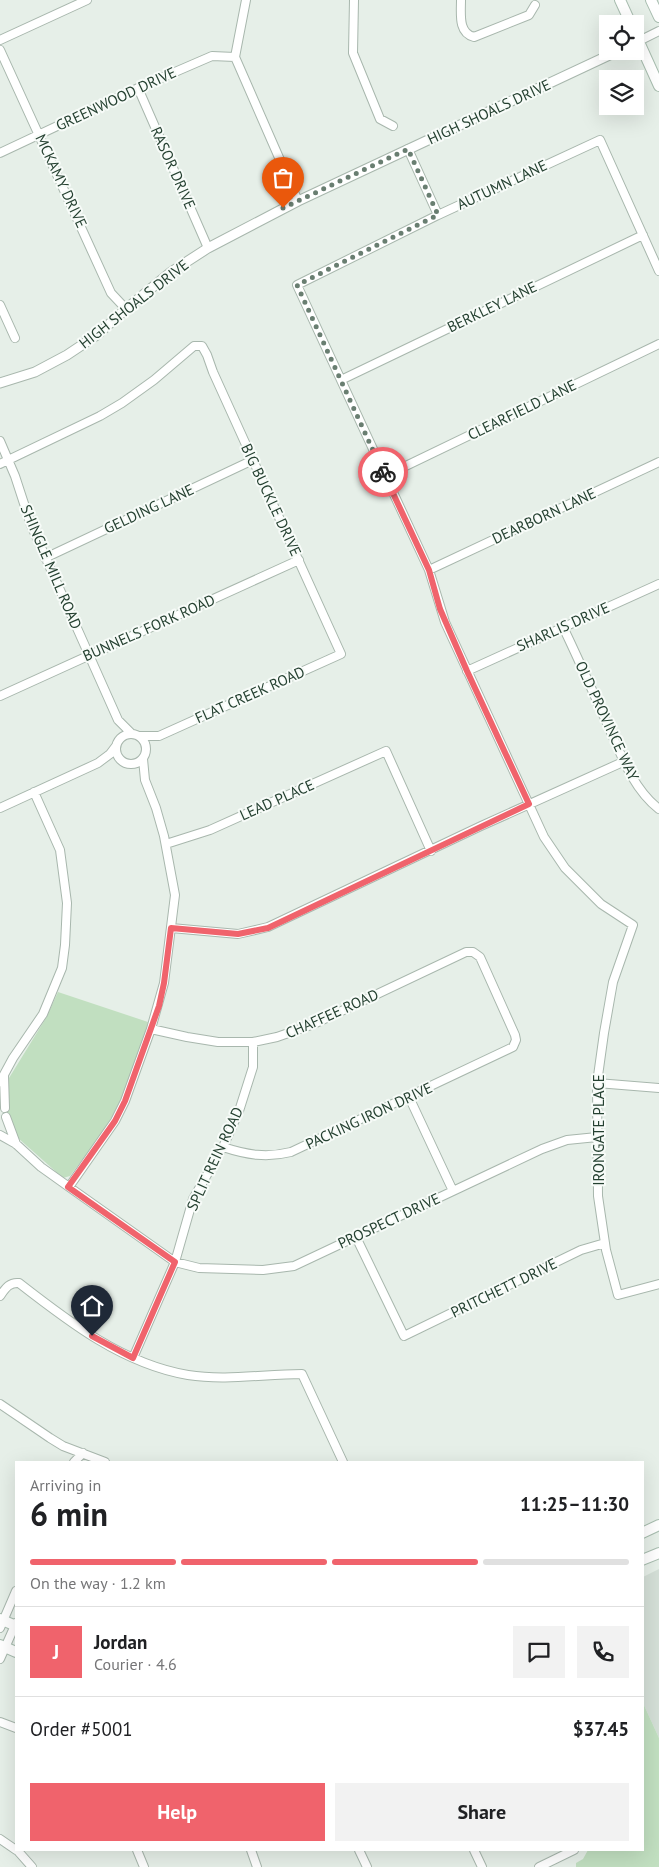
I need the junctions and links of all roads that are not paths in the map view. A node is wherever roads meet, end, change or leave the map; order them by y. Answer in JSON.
{"nodes":[{"id":1,"x":87,"y":0,"type":"edge"},
{"id":2,"x":246,"y":0,"type":"edge"},
{"id":3,"x":354,"y":0,"type":"edge"},
{"id":4,"x":461,"y":0,"type":"edge"},
{"id":5,"x":620,"y":0,"type":"edge"},
{"id":6,"x":651,"y":0,"type":"edge"},
{"id":7,"x":536,"y":5,"type":"dead end"},
{"id":8,"x":627,"y":15,"type":"edge"},
{"id":9,"x":659,"y":17,"type":"edge"},
{"id":10,"x":659,"y":31,"type":"edge"},
{"id":11,"x":644,"y":36,"type":"edge"},
{"id":12,"x":0,"y":40,"type":"edge"},
{"id":13,"x":0,"y":50,"type":"edge"},
{"id":14,"x":644,"y":55,"type":"edge"},
{"id":15,"x":236,"y":57,"type":"junction"},
{"id":16,"x":599,"y":60,"type":"edge"},
{"id":17,"x":659,"y":86,"type":"edge"},
{"id":18,"x":138,"y":88,"type":"junction"},
{"id":19,"x":392,"y":126,"type":"dead end"},
{"id":20,"x":40,"y":134,"type":"junction"},
{"id":21,"x":408,"y":149,"type":"junction"},
{"id":22,"x":0,"y":153,"type":"edge"},
{"id":23,"x":298,"y":201,"type":"junction"},
{"id":24,"x":438,"y":215,"type":"junction"},
{"id":25,"x":643,"y":235,"type":"junction"},
{"id":26,"x":208,"y":248,"type":"junction"},
{"id":27,"x":659,"y":271,"type":"edge"},
{"id":28,"x":0,"y":305,"type":"edge"},
{"id":29,"x":126,"y":309,"type":"junction"},
{"id":30,"x":15,"y":338,"type":"dead end"},
{"id":31,"x":659,"y":344,"type":"edge"},
{"id":32,"x":341,"y":380,"type":"junction"},
{"id":33,"x":0,"y":383,"type":"edge"},
{"id":34,"x":0,"y":442,"type":"edge"},
{"id":35,"x":8,"y":460,"type":"junction"},
{"id":36,"x":253,"y":460,"type":"junction"},
{"id":37,"x":659,"y":462,"type":"edge"},
{"id":38,"x":0,"y":464,"type":"edge"},
{"id":39,"x":385,"y":476,"type":"junction"},
{"id":40,"x":46,"y":558,"type":"junction"},
{"id":41,"x":299,"y":560,"type":"junction"},
{"id":42,"x":429,"y":570,"type":"junction"},
{"id":43,"x":659,"y":584,"type":"edge"},
{"id":44,"x":563,"y":627,"type":"junction"},
{"id":45,"x":341,"y":654,"type":"joint"},
{"id":46,"x":89,"y":655,"type":"junction"},
{"id":47,"x":467,"y":671,"type":"junction"},
{"id":48,"x":0,"y":696,"type":"edge"},
{"id":49,"x":118,"y":720,"type":"junction"},
{"id":50,"x":135,"y":735,"type":"junction"},
{"id":51,"x":159,"y":736,"type":"junction"},
{"id":52,"x":118,"y":742,"type":"junction"},
{"id":53,"x":144,"y":756,"type":"junction"},
{"id":54,"x":625,"y":762,"type":"junction"},
{"id":55,"x":98,"y":763,"type":"junction"},
{"id":56,"x":126,"y":763,"type":"junction"},
{"id":57,"x":145,"y":780,"type":"junction"},
{"id":58,"x":34,"y":792,"type":"junction"},
{"id":59,"x":529,"y":804,"type":"junction"},
{"id":60,"x":0,"y":808,"type":"edge"},
{"id":61,"x":659,"y":809,"type":"edge"},
{"id":62,"x":166,"y":844,"type":"junction"},
{"id":63,"x":431,"y":850,"type":"junction"},
{"id":64,"x":171,"y":928,"type":"junction"},
{"id":65,"x":152,"y":1029,"type":"junction"},
{"id":66,"x":253,"y":1042,"type":"junction"},
{"id":67,"x":510,"y":1049,"type":"joint"},
{"id":68,"x":2,"y":1079,"type":"edge"},
{"id":69,"x":598,"y":1083,"type":"junction"},
{"id":70,"x":659,"y":1088,"type":"edge"},
{"id":71,"x":409,"y":1097,"type":"junction"},
{"id":72,"x":3,"y":1109,"type":"edge"},
{"id":73,"x":0,"y":1126,"type":"edge"},
{"id":74,"x":0,"y":1135,"type":"edge"},
{"id":75,"x":597,"y":1137,"type":"junction"},
{"id":76,"x":16,"y":1144,"type":"junction"},
{"id":77,"x":223,"y":1147,"type":"junction"},
{"id":78,"x":68,"y":1187,"type":"junction"},
{"id":79,"x":453,"y":1191,"type":"junction"},
{"id":80,"x":356,"y":1237,"type":"junction"},
{"id":81,"x":605,"y":1243,"type":"junction"},
{"id":82,"x":175,"y":1262,"type":"junction"},
{"id":83,"x":659,"y":1284,"type":"edge"},
{"id":84,"x":0,"y":1296,"type":"edge"},
{"id":85,"x":133,"y":1358,"type":"junction"},
{"id":86,"x":0,"y":1404,"type":"edge"},
{"id":87,"x":83,"y":1453,"type":"junction"},
{"id":88,"x":75,"y":1461,"type":"edge"},
{"id":89,"x":86,"y":1461,"type":"edge"},
{"id":90,"x":103,"y":1461,"type":"edge"},
{"id":91,"x":343,"y":1461,"type":"edge"},
{"id":92,"x":659,"y":1525,"type":"edge"},
{"id":93,"x":644,"y":1532,"type":"edge"},
{"id":94,"x":659,"y":1553,"type":"edge"},
{"id":95,"x":644,"y":1559,"type":"edge"},
{"id":96,"x":15,"y":1593,"type":"edge"},
{"id":97,"x":1,"y":1622,"type":"edge"},
{"id":98,"x":15,"y":1625,"type":"edge"},
{"id":99,"x":15,"y":1627,"type":"edge"},
{"id":100,"x":3,"y":1646,"type":"edge"},
{"id":101,"x":15,"y":1652,"type":"edge"},
{"id":102,"x":0,"y":1659,"type":"edge"},
{"id":103,"x":0,"y":1722,"type":"edge"},
{"id":104,"x":15,"y":1728,"type":"edge"},
{"id":105,"x":0,"y":1839,"type":"edge"},
{"id":106,"x":15,"y":1849,"type":"edge"},
{"id":107,"x":18,"y":1851,"type":"edge"},
{"id":108,"x":137,"y":1851,"type":"edge"},
{"id":109,"x":251,"y":1851,"type":"edge"},
{"id":110,"x":360,"y":1851,"type":"edge"},
{"id":111,"x":474,"y":1851,"type":"edge"},
{"id":112,"x":572,"y":1851,"type":"edge"},
{"id":113,"x":32,"y":1867,"type":"edge"},
{"id":114,"x":144,"y":1867,"type":"edge"},
{"id":115,"x":258,"y":1867,"type":"edge"},
{"id":116,"x":368,"y":1867,"type":"edge"},
{"id":117,"x":482,"y":1867,"type":"edge"},
{"id":118,"x":539,"y":1867,"type":"edge"}],
"edges":[{"from":1,"to":12,"type":"street"},
{"from":2,"to":15,"type":"street"},
{"from":3,"to":19,"type":"street"},
{"from":4,"to":7,"type":"street"},
{"from":5,"to":8,"type":"main road"},
{"from":6,"to":9,"type":"main road"},
{"from":10,"to":11,"type":"street"},
{"from":13,"to":20,"type":"street","name":"MCKAMY DRIVE"},
{"from":14,"to":17,"type":"main road"},
{"from":15,"to":18,"type":"street","name":"GREENWOOD DRIVE"},
{"from":15,"to":23,"type":"street"},
{"from":16,"to":21,"type":"street","name":"HIGH SHOALS DRIVE"},
{"from":18,"to":20,"type":"street","name":"GREENWOOD DRIVE"},
{"from":18,"to":26,"type":"street","name":"RASOR DRIVE"},
{"from":20,"to":22,"type":"street","name":"GREENWOOD DRIVE"},
{"from":20,"to":29,"type":"street","name":"MCKAMY DRIVE"},
{"from":21,"to":23,"type":"street","name":"HIGH SHOALS DRIVE"},
{"from":21,"to":24,"type":"street"},
{"from":23,"to":26,"type":"street","name":"HIGH SHOALS DRIVE"},
{"from":24,"to":25,"type":"street","name":"AUTUMN LANE"},
{"from":24,"to":32,"type":"street","name":"AUTUMN LANE"},
{"from":25,"to":27,"type":"street"},
{"from":25,"to":32,"type":"street","name":"BERKLEY LANE"},
{"from":26,"to":29,"type":"street","name":"HIGH SHOALS DRIVE"},
{"from":28,"to":30,"type":"street"},
{"from":29,"to":33,"type":"street","name":"HIGH SHOALS DRIVE"},
{"from":31,"to":39,"type":"street","name":"CLEARFIELD LANE"},
{"from":32,"to":39,"type":"street"},
{"from":34,"to":35,"type":"street","name":"SHINGLE MILL ROAD"},
{"from":35,"to":36,"type":"street","name":"BIG BUCKLE DRIVE"},
{"from":35,"to":38,"type":"street"},
{"from":35,"to":40,"type":"street","name":"SHINGLE MILL ROAD"},
{"from":36,"to":40,"type":"street","name":"GELDING LANE"},
{"from":36,"to":41,"type":"street","name":"BIG BUCKLE DRIVE"},
{"from":37,"to":42,"type":"street","name":"DEARBORN LANE"},
{"from":39,"to":42,"type":"street"},
{"from":40,"to":46,"type":"street","name":"SHINGLE MILL ROAD"},
{"from":41,"to":45,"type":"street","name":"BIG BUCKLE DRIVE"},
{"from":41,"to":46,"type":"street","name":"BUNNELS FORK ROAD"},
{"from":42,"to":47,"type":"street"},
{"from":43,"to":44,"type":"street","name":"SHARLIS DRIVE"},
{"from":44,"to":47,"type":"street","name":"SHARLIS DRIVE"},
{"from":44,"to":54,"type":"street","name":"OLD PROVINCE WAY"},
{"from":45,"to":51,"type":"street","name":"FLAT CREEK ROAD"},
{"from":46,"to":48,"type":"street","name":"BUNNELS FORK ROAD"},
{"from":46,"to":49,"type":"street","name":"SHINGLE MILL ROAD"},
{"from":47,"to":59,"type":"street"},
{"from":49,"to":50,"type":"street","name":"SHINGLE MILL ROAD"},
{"from":49,"to":52,"type":"street","name":"SHINGLE MILL ROAD"},
{"from":50,"to":51,"type":"street","name":"FLAT CREEK ROAD"},
{"from":50,"to":52,"type":"street"},
{"from":50,"to":53,"type":"street"},
{"from":51,"to":53,"type":"street","name":"FLAT CREEK ROAD"},
{"from":52,"to":55,"type":"street"},
{"from":52,"to":56,"type":"street"},
{"from":53,"to":56,"type":"street"},
{"from":53,"to":57,"type":"street"},
{"from":54,"to":59,"type":"street"},
{"from":54,"to":61,"type":"street","name":"OLD PROVINCE WAY"},
{"from":55,"to":56,"type":"street"},
{"from":55,"to":58,"type":"street"},
{"from":56,"to":57,"type":"street"},
{"from":57,"to":62,"type":"street"},
{"from":58,"to":60,"type":"street"},
{"from":58,"to":68,"type":"street"},
{"from":59,"to":63,"type":"street"},
{"from":59,"to":69,"type":"street","name":"IRONGATE PLACE"},
{"from":62,"to":63,"type":"street","name":"LEAD PLACE"},
{"from":62,"to":64,"type":"street"},
{"from":63,"to":64,"type":"street"},
{"from":64,"to":65,"type":"street"},
{"from":65,"to":66,"type":"street","name":"CHAFFEE ROAD"},
{"from":65,"to":78,"type":"street"},
{"from":66,"to":67,"type":"street","name":"CHAFFEE ROAD"},
{"from":66,"to":77,"type":"street","name":"SPLIT REIN ROAD"},
{"from":67,"to":71,"type":"street","name":"PACKING IRON DRIVE"},
{"from":68,"to":72,"type":"street"},
{"from":69,"to":70,"type":"street"},
{"from":69,"to":75,"type":"street","name":"IRONGATE PLACE"},
{"from":71,"to":77,"type":"street","name":"PACKING IRON DRIVE"},
{"from":71,"to":79,"type":"street"},
{"from":72,"to":73,"type":"street"},
{"from":72,"to":76,"type":"street"},
{"from":74,"to":76,"type":"street"},
{"from":75,"to":79,"type":"street","name":"PROSPECT DRIVE"},
{"from":75,"to":81,"type":"street","name":"IRONGATE PLACE"},
{"from":76,"to":78,"type":"street"},
{"from":77,"to":82,"type":"street","name":"SPLIT REIN ROAD"},
{"from":78,"to":82,"type":"street"},
{"from":79,"to":80,"type":"street","name":"PROSPECT DRIVE"},
{"from":80,"to":81,"type":"street","name":"PRITCHETT DRIVE"},
{"from":80,"to":82,"type":"street","name":"PROSPECT DRIVE"},
{"from":81,"to":83,"type":"street","name":"IRONGATE PLACE"},
{"from":82,"to":85,"type":"street","name":"SPLIT REIN ROAD"},
{"from":84,"to":85,"type":"street"},
{"from":85,"to":91,"type":"street"},
{"from":86,"to":87,"type":"street"},
{"from":87,"to":88,"type":"street"},
{"from":87,"to":89,"type":"street"},
{"from":87,"to":90,"type":"street"},
{"from":92,"to":93,"type":"main road"},
{"from":94,"to":95,"type":"main road"},
{"from":96,"to":97,"type":"street"},
{"from":97,"to":98,"type":"main road"},
{"from":99,"to":100,"type":"street"},
{"from":100,"to":101,"type":"main road"},
{"from":100,"to":102,"type":"street"},
{"from":103,"to":104,"type":"street"},
{"from":105,"to":106,"type":"street"},
{"from":107,"to":113,"type":"street"},
{"from":108,"to":114,"type":"street"},
{"from":109,"to":115,"type":"street"},
{"from":110,"to":116,"type":"street"},
{"from":111,"to":117,"type":"street"},
{"from":112,"to":118,"type":"street"}]}
